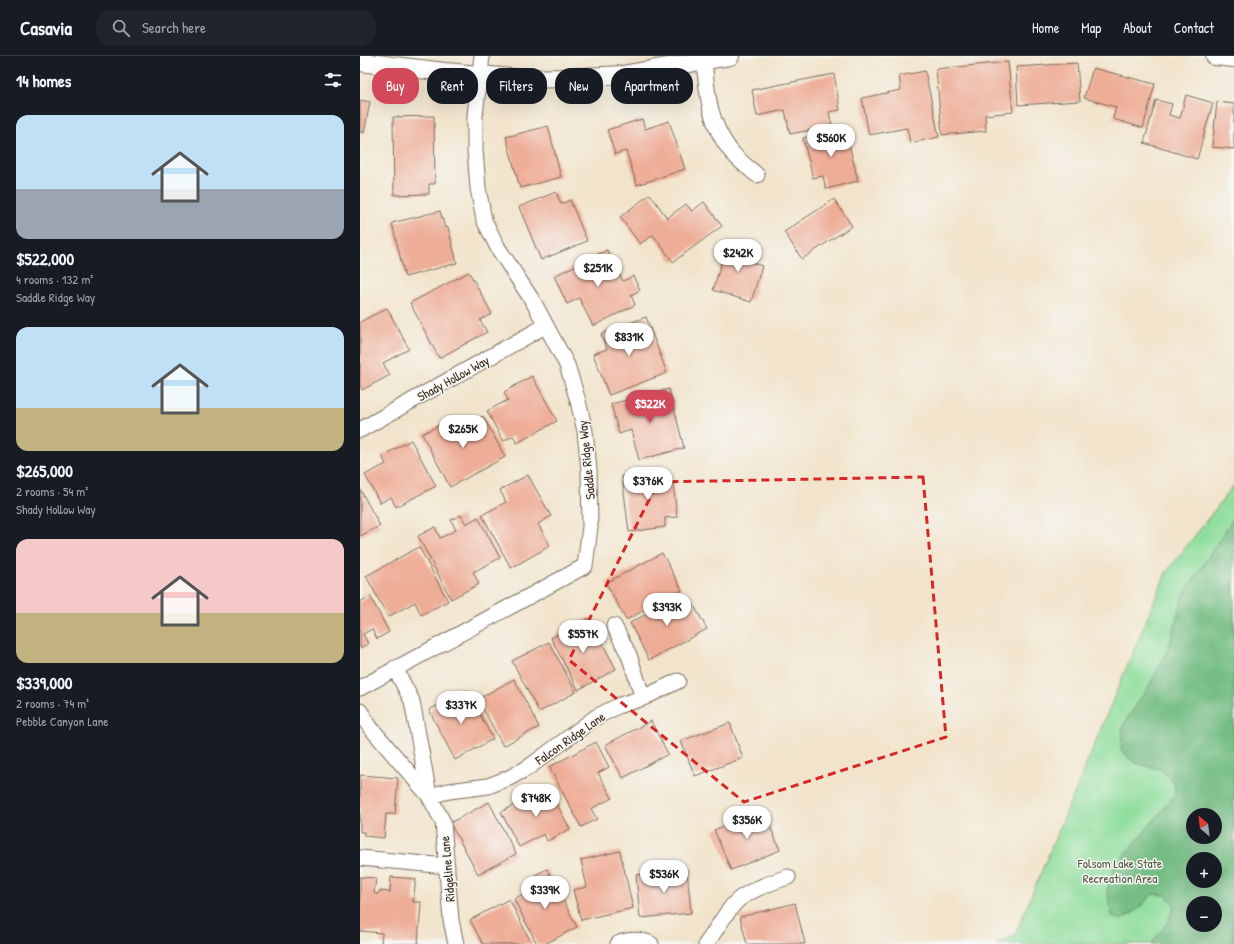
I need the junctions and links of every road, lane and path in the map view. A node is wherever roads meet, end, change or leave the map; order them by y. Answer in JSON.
{"nodes":[{"id":1,"x":482,"y":56,"type":"edge"},
{"id":2,"x":730,"y":56,"type":"edge"},
{"id":3,"x":1215,"y":56,"type":"edge"},
{"id":4,"x":1234,"y":58,"type":"edge"},
{"id":5,"x":704,"y":60,"type":"junction"},
{"id":6,"x":360,"y":62,"type":"edge"},
{"id":7,"x":480,"y":75,"type":"junction"},
{"id":8,"x":757,"y":175,"type":"dead end"},
{"id":9,"x":545,"y":326,"type":"junction"},
{"id":10,"x":360,"y":430,"type":"edge"},
{"id":11,"x":614,"y":626,"type":"dead end"},
{"id":12,"x":394,"y":668,"type":"junction"},
{"id":13,"x":678,"y":681,"type":"dead end"},
{"id":14,"x":360,"y":688,"type":"edge"},
{"id":15,"x":643,"y":698,"type":"junction"},
{"id":16,"x":360,"y":711,"type":"edge"},
{"id":17,"x":429,"y":796,"type":"junction"},
{"id":18,"x":360,"y":858,"type":"edge"},
{"id":19,"x":447,"y":866,"type":"junction"},
{"id":20,"x":788,"y":877,"type":"dead end"},
{"id":21,"x":456,"y":944,"type":"edge"},
{"id":22,"x":618,"y":944,"type":"edge"},
{"id":23,"x":651,"y":944,"type":"edge"},
{"id":24,"x":706,"y":944,"type":"edge"}],
"edges":[{"from":1,"to":7,"type":"street","name":"Saddle Ridge Way"},
{"from":2,"to":5,"type":"street"},
{"from":3,"to":4,"type":"street"},
{"from":5,"to":7,"type":"street"},
{"from":5,"to":8,"type":"street"},
{"from":6,"to":7,"type":"street"},
{"from":7,"to":9,"type":"street","name":"Saddle Ridge Way"},
{"from":9,"to":10,"type":"street","name":"Shady Hollow Way"},
{"from":9,"to":12,"type":"street","name":"Saddle Ridge Way"},
{"from":11,"to":15,"type":"street"},
{"from":12,"to":14,"type":"street","name":"Saddle Ridge Way"},
{"from":12,"to":17,"type":"street","name":"Ridgeline Lane"},
{"from":13,"to":15,"type":"street","name":"Falcon Ridge Lane"},
{"from":15,"to":17,"type":"street","name":"Falcon Ridge Lane"},
{"from":16,"to":17,"type":"street","name":"Ridgeline Lane"},
{"from":17,"to":19,"type":"street","name":"Ridgeline Lane"},
{"from":18,"to":19,"type":"street"},
{"from":19,"to":21,"type":"street","name":"Ridgeline Lane"},
{"from":20,"to":24,"type":"street"},
{"from":22,"to":23,"type":"street"}]}
